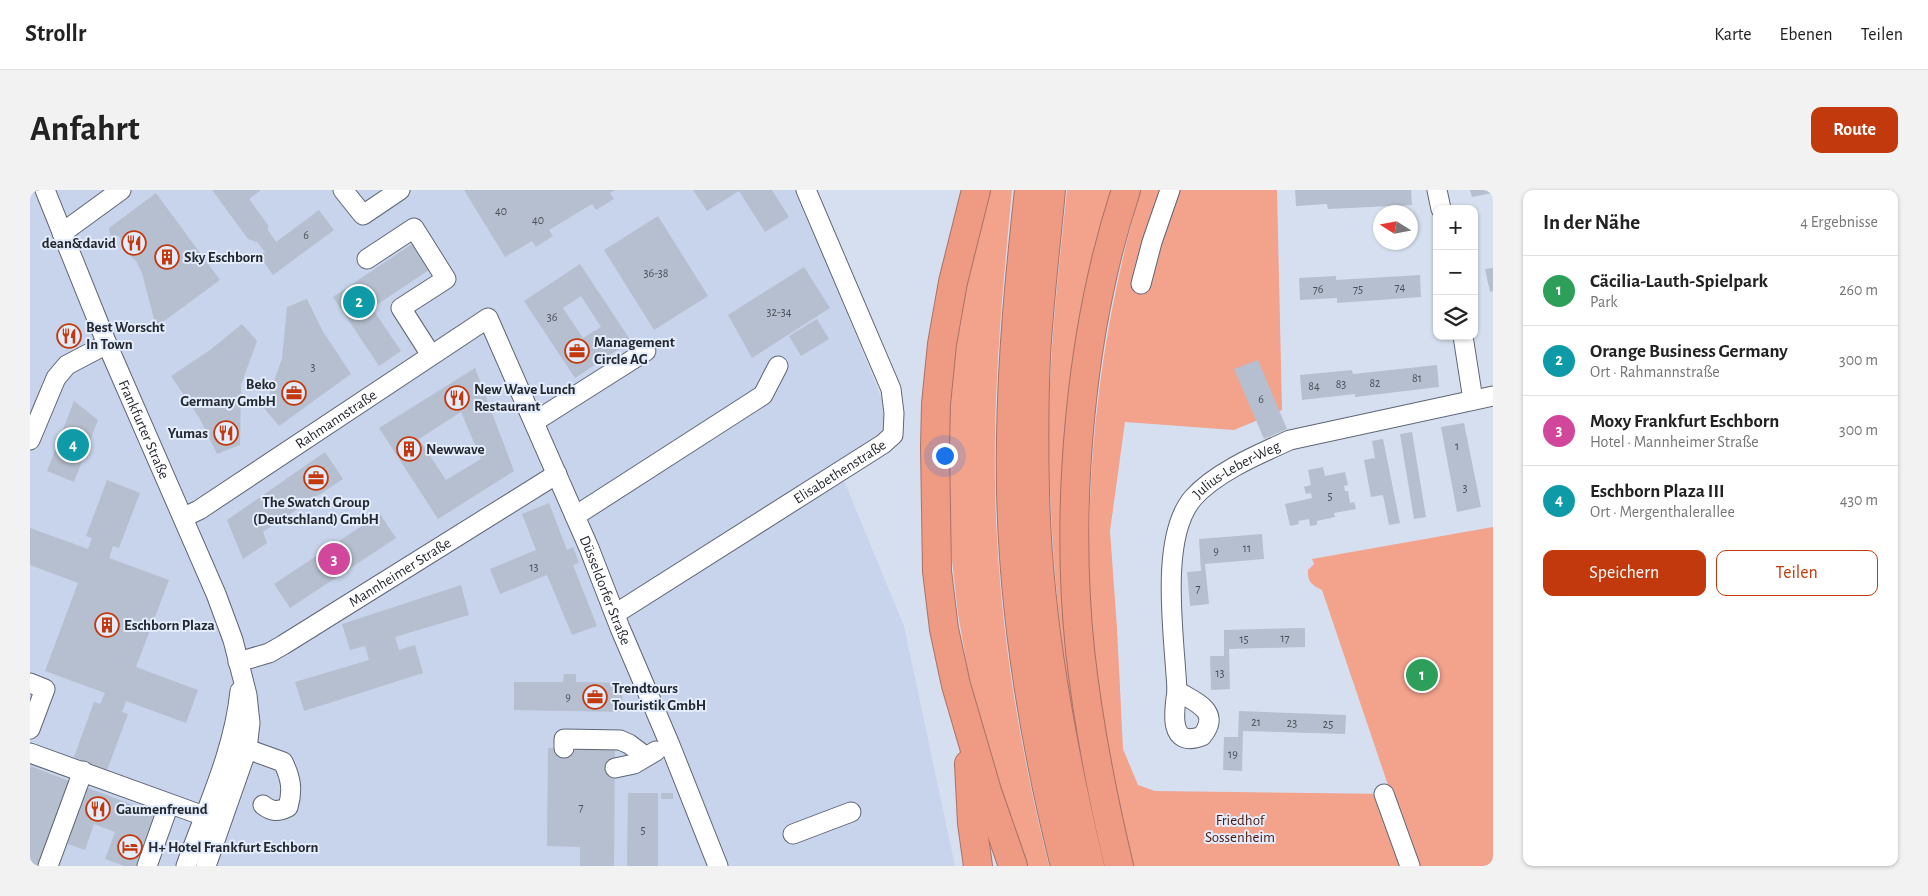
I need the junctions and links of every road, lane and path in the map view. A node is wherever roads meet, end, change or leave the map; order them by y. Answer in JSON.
{"nodes":[{"id":1,"x":45,"y":190,"type":"edge"},
{"id":2,"x":121,"y":190,"type":"edge"},
{"id":3,"x":343,"y":190,"type":"edge"},
{"id":4,"x":400,"y":190,"type":"edge"},
{"id":5,"x":806,"y":190,"type":"edge"},
{"id":6,"x":964,"y":190,"type":"edge"},
{"id":7,"x":976,"y":190,"type":"edge"},
{"id":8,"x":1029,"y":190,"type":"edge"},
{"id":9,"x":1051,"y":190,"type":"edge"},
{"id":10,"x":1126,"y":190,"type":"edge"},
{"id":11,"x":1170,"y":190,"type":"edge"},
{"id":12,"x":1438,"y":190,"type":"edge"},
{"id":13,"x":1440,"y":205,"type":"edge"},
{"id":14,"x":62,"y":233,"type":"junction"},
{"id":15,"x":367,"y":259,"type":"dead end"},
{"id":16,"x":1141,"y":284,"type":"dead end"},
{"id":17,"x":488,"y":318,"type":"joint"},
{"id":18,"x":1464,"y":340,"type":"edge"},
{"id":19,"x":108,"y":344,"type":"junction"},
{"id":20,"x":942,"y":344,"type":"junction"},
{"id":21,"x":646,"y":351,"type":"dead end"},
{"id":22,"x":431,"y":355,"type":"junction"},
{"id":23,"x":778,"y":366,"type":"dead end"},
{"id":24,"x":1493,"y":396,"type":"edge"},
{"id":25,"x":1473,"y":400,"type":"junction"},
{"id":26,"x":534,"y":422,"type":"junction"},
{"id":27,"x":30,"y":440,"type":"edge"},
{"id":28,"x":557,"y":474,"type":"junction"},
{"id":29,"x":575,"y":516,"type":"junction"},
{"id":30,"x":184,"y":517,"type":"junction"},
{"id":31,"x":614,"y":614,"type":"junction"},
{"id":32,"x":240,"y":666,"type":"junction"},
{"id":33,"x":30,"y":683,"type":"edge"},
{"id":34,"x":1177,"y":691,"type":"dead end"},
{"id":35,"x":968,"y":725,"type":"junction"},
{"id":36,"x":30,"y":729,"type":"edge"},
{"id":37,"x":670,"y":744,"type":"junction"},
{"id":38,"x":564,"y":748,"type":"dead end"},
{"id":39,"x":247,"y":749,"type":"junction"},
{"id":40,"x":30,"y":753,"type":"edge"},
{"id":41,"x":645,"y":756,"type":"junction"},
{"id":42,"x":615,"y":768,"type":"dead end"},
{"id":43,"x":83,"y":771,"type":"junction"},
{"id":44,"x":1384,"y":794,"type":"dead end"},
{"id":45,"x":169,"y":804,"type":"junction"},
{"id":46,"x":263,"y":805,"type":"dead end"},
{"id":47,"x":851,"y":812,"type":"dead end"},
{"id":48,"x":204,"y":816,"type":"junction"},
{"id":49,"x":793,"y":834,"type":"dead end"},
{"id":50,"x":718,"y":865,"type":"edge"},
{"id":51,"x":48,"y":866,"type":"edge"},
{"id":52,"x":147,"y":866,"type":"edge"},
{"id":53,"x":186,"y":866,"type":"edge"},
{"id":54,"x":206,"y":866,"type":"edge"},
{"id":55,"x":978,"y":866,"type":"edge"},
{"id":56,"x":1014,"y":866,"type":"edge"},
{"id":57,"x":1065,"y":866,"type":"edge"},
{"id":58,"x":1090,"y":866,"type":"edge"},
{"id":59,"x":1119,"y":866,"type":"edge"},
{"id":60,"x":1410,"y":866,"type":"edge"}],
"edges":[{"from":1,"to":14,"type":"street","name":"Frankfurter Straße"},
{"from":2,"to":14,"type":"street"},
{"from":3,"to":4,"type":"street"},
{"from":5,"to":31,"type":"street","name":"Elisabethenstraße"},
{"from":6,"to":20,"type":"highway"},
{"from":7,"to":20,"type":"highway"},
{"from":8,"to":57,"type":"highway"},
{"from":9,"to":58,"type":"highway"},
{"from":10,"to":59,"type":"highway"},
{"from":11,"to":16,"type":"street"},
{"from":12,"to":13,"type":"street"},
{"from":14,"to":19,"type":"street","name":"Frankfurter Straße"},
{"from":15,"to":22,"type":"street"},
{"from":17,"to":22,"type":"street","name":"Rahmannstraße"},
{"from":17,"to":26,"type":"street","name":"Düsseldorfer Straße"},
{"from":18,"to":25,"type":"street"},
{"from":19,"to":27,"type":"street"},
{"from":19,"to":30,"type":"street","name":"Frankfurter Straße"},
{"from":20,"to":35,"type":"highway"},
{"from":21,"to":26,"type":"street"},
{"from":22,"to":30,"type":"street","name":"Rahmannstraße"},
{"from":23,"to":29,"type":"street"},
{"from":24,"to":25,"type":"street","name":"Julius-Leber-Weg"},
{"from":25,"to":34,"type":"street","name":"Julius-Leber-Weg"},
{"from":26,"to":28,"type":"street","name":"Düsseldorfer Straße"},
{"from":28,"to":29,"type":"street","name":"Düsseldorfer Straße"},
{"from":28,"to":32,"type":"street","name":"Mannheimer Straße"},
{"from":29,"to":31,"type":"street","name":"Düsseldorfer Straße"},
{"from":30,"to":32,"type":"street","name":"Frankfurter Straße"},
{"from":31,"to":37,"type":"street","name":"Düsseldorfer Straße"},
{"from":32,"to":39,"type":"street","name":"Frankfurter Straße"},
{"from":32,"to":48,"type":"street","name":"Frankfurter Straße"},
{"from":33,"to":36,"type":"street"},
{"from":35,"to":55,"type":"highway"},
{"from":35,"to":56,"type":"highway"},
{"from":37,"to":41,"type":"street"},
{"from":37,"to":50,"type":"street","name":"Düsseldorfer Straße"},
{"from":38,"to":41,"type":"street"},
{"from":39,"to":46,"type":"street"},
{"from":39,"to":54,"type":"street","name":"Frankfurter Straße"},
{"from":40,"to":43,"type":"street"},
{"from":41,"to":42,"type":"street"},
{"from":43,"to":45,"type":"street"},
{"from":43,"to":51,"type":"street"},
{"from":44,"to":60,"type":"street"},
{"from":45,"to":48,"type":"street"},
{"from":45,"to":52,"type":"street"},
{"from":47,"to":49,"type":"street"},
{"from":48,"to":53,"type":"street","name":"Frankfurter Straße"}]}
